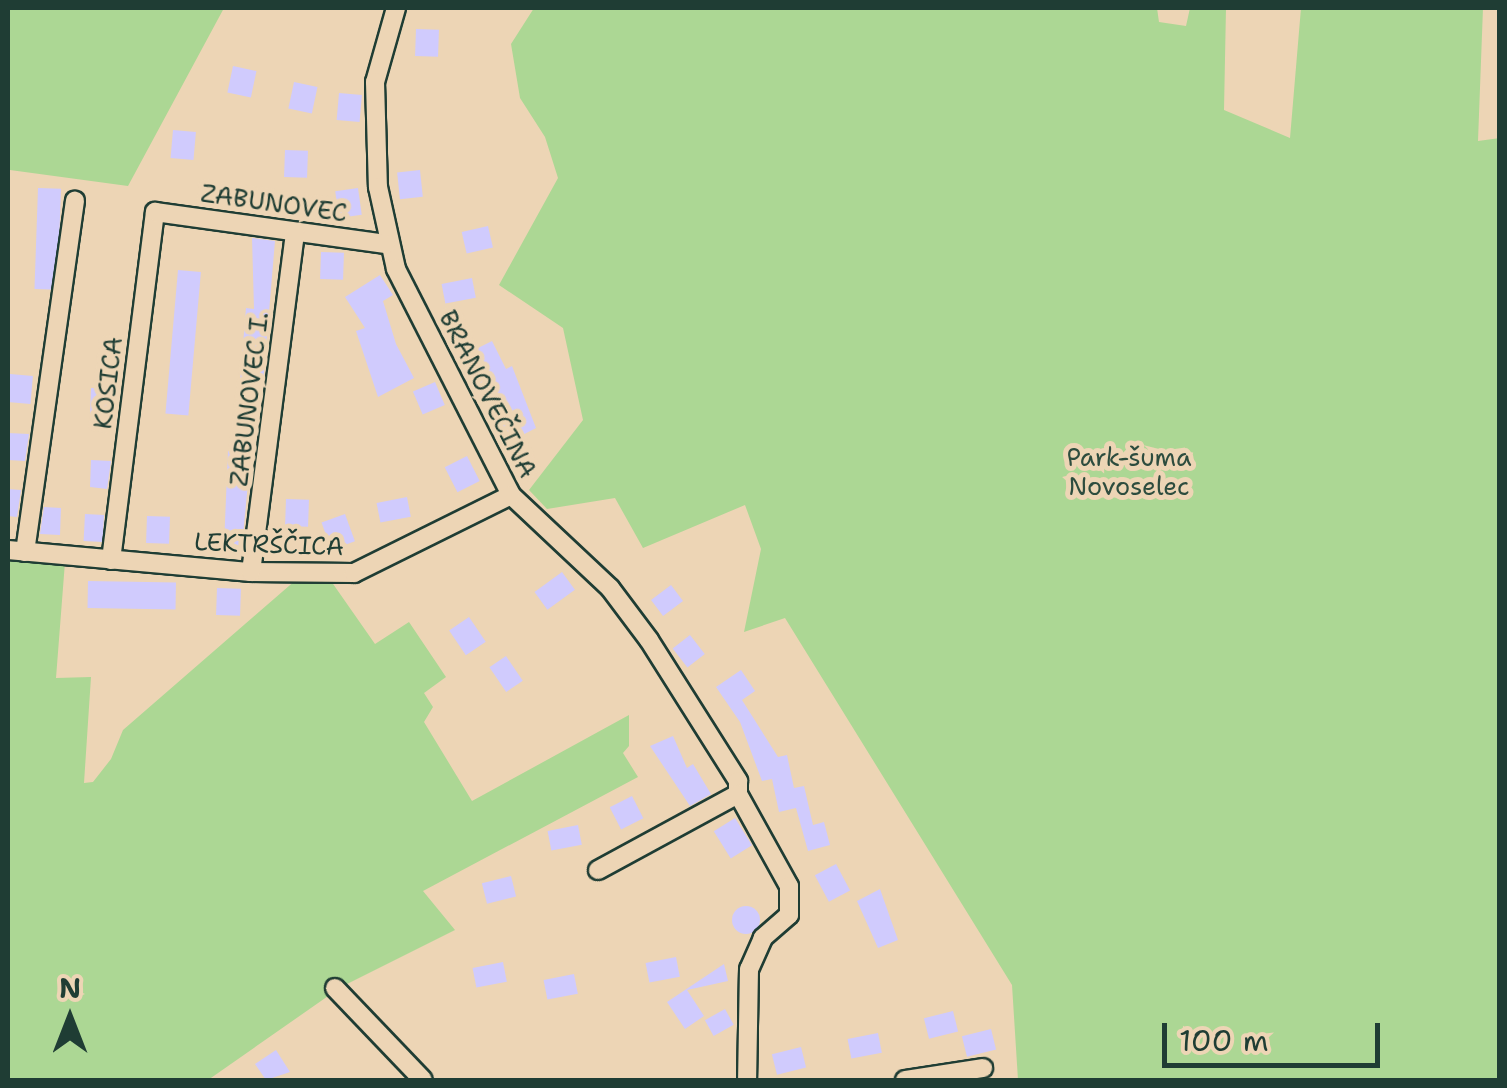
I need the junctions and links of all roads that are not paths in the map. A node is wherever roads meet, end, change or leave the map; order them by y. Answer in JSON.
{"nodes":[{"id":1,"x":396,"y":8,"type":"edge"},
{"id":2,"x":75,"y":200,"type":"dead end"},
{"id":3,"x":156,"y":212,"type":"joint"},
{"id":4,"x":295,"y":233,"type":"junction"},
{"id":5,"x":386,"y":244,"type":"junction"},
{"id":6,"x":511,"y":496,"type":"junction"},
{"id":7,"x":16,"y":551,"type":"edge"},
{"id":8,"x":111,"y":560,"type":"junction"},
{"id":9,"x":252,"y":572,"type":"junction"},
{"id":10,"x":738,"y":794,"type":"junction"},
{"id":11,"x":598,"y":870,"type":"dead end"},
{"id":12,"x":335,"y":988,"type":"dead end"},
{"id":13,"x":983,"y":1068,"type":"dead end"},
{"id":14,"x":423,"y":1080,"type":"edge"},
{"id":15,"x":746,"y":1080,"type":"edge"},
{"id":16,"x":905,"y":1080,"type":"edge"}],
"edges":[{"from":1,"to":5,"type":"street","name":"BRANOVEČINA"},
{"from":2,"to":7,"type":"street"},
{"from":3,"to":4,"type":"street","name":"ZABUNOVEC"},
{"from":3,"to":8,"type":"street","name":"KOSICA"},
{"from":4,"to":5,"type":"street","name":"ZABUNOVEC"},
{"from":4,"to":9,"type":"street","name":"ZABUNOVEC I."},
{"from":5,"to":6,"type":"street","name":"BRANOVEČINA"},
{"from":6,"to":9,"type":"street","name":"LEKTRŠČICA"},
{"from":6,"to":10,"type":"street","name":"BRANOVEČINA"},
{"from":7,"to":8,"type":"street","name":"LEKTRŠČICA"},
{"from":8,"to":9,"type":"street","name":"LEKTRŠČICA"},
{"from":10,"to":11,"type":"street"},
{"from":10,"to":15,"type":"street","name":"BRANOVEČINA"},
{"from":12,"to":14,"type":"street"},
{"from":13,"to":16,"type":"street"}]}
